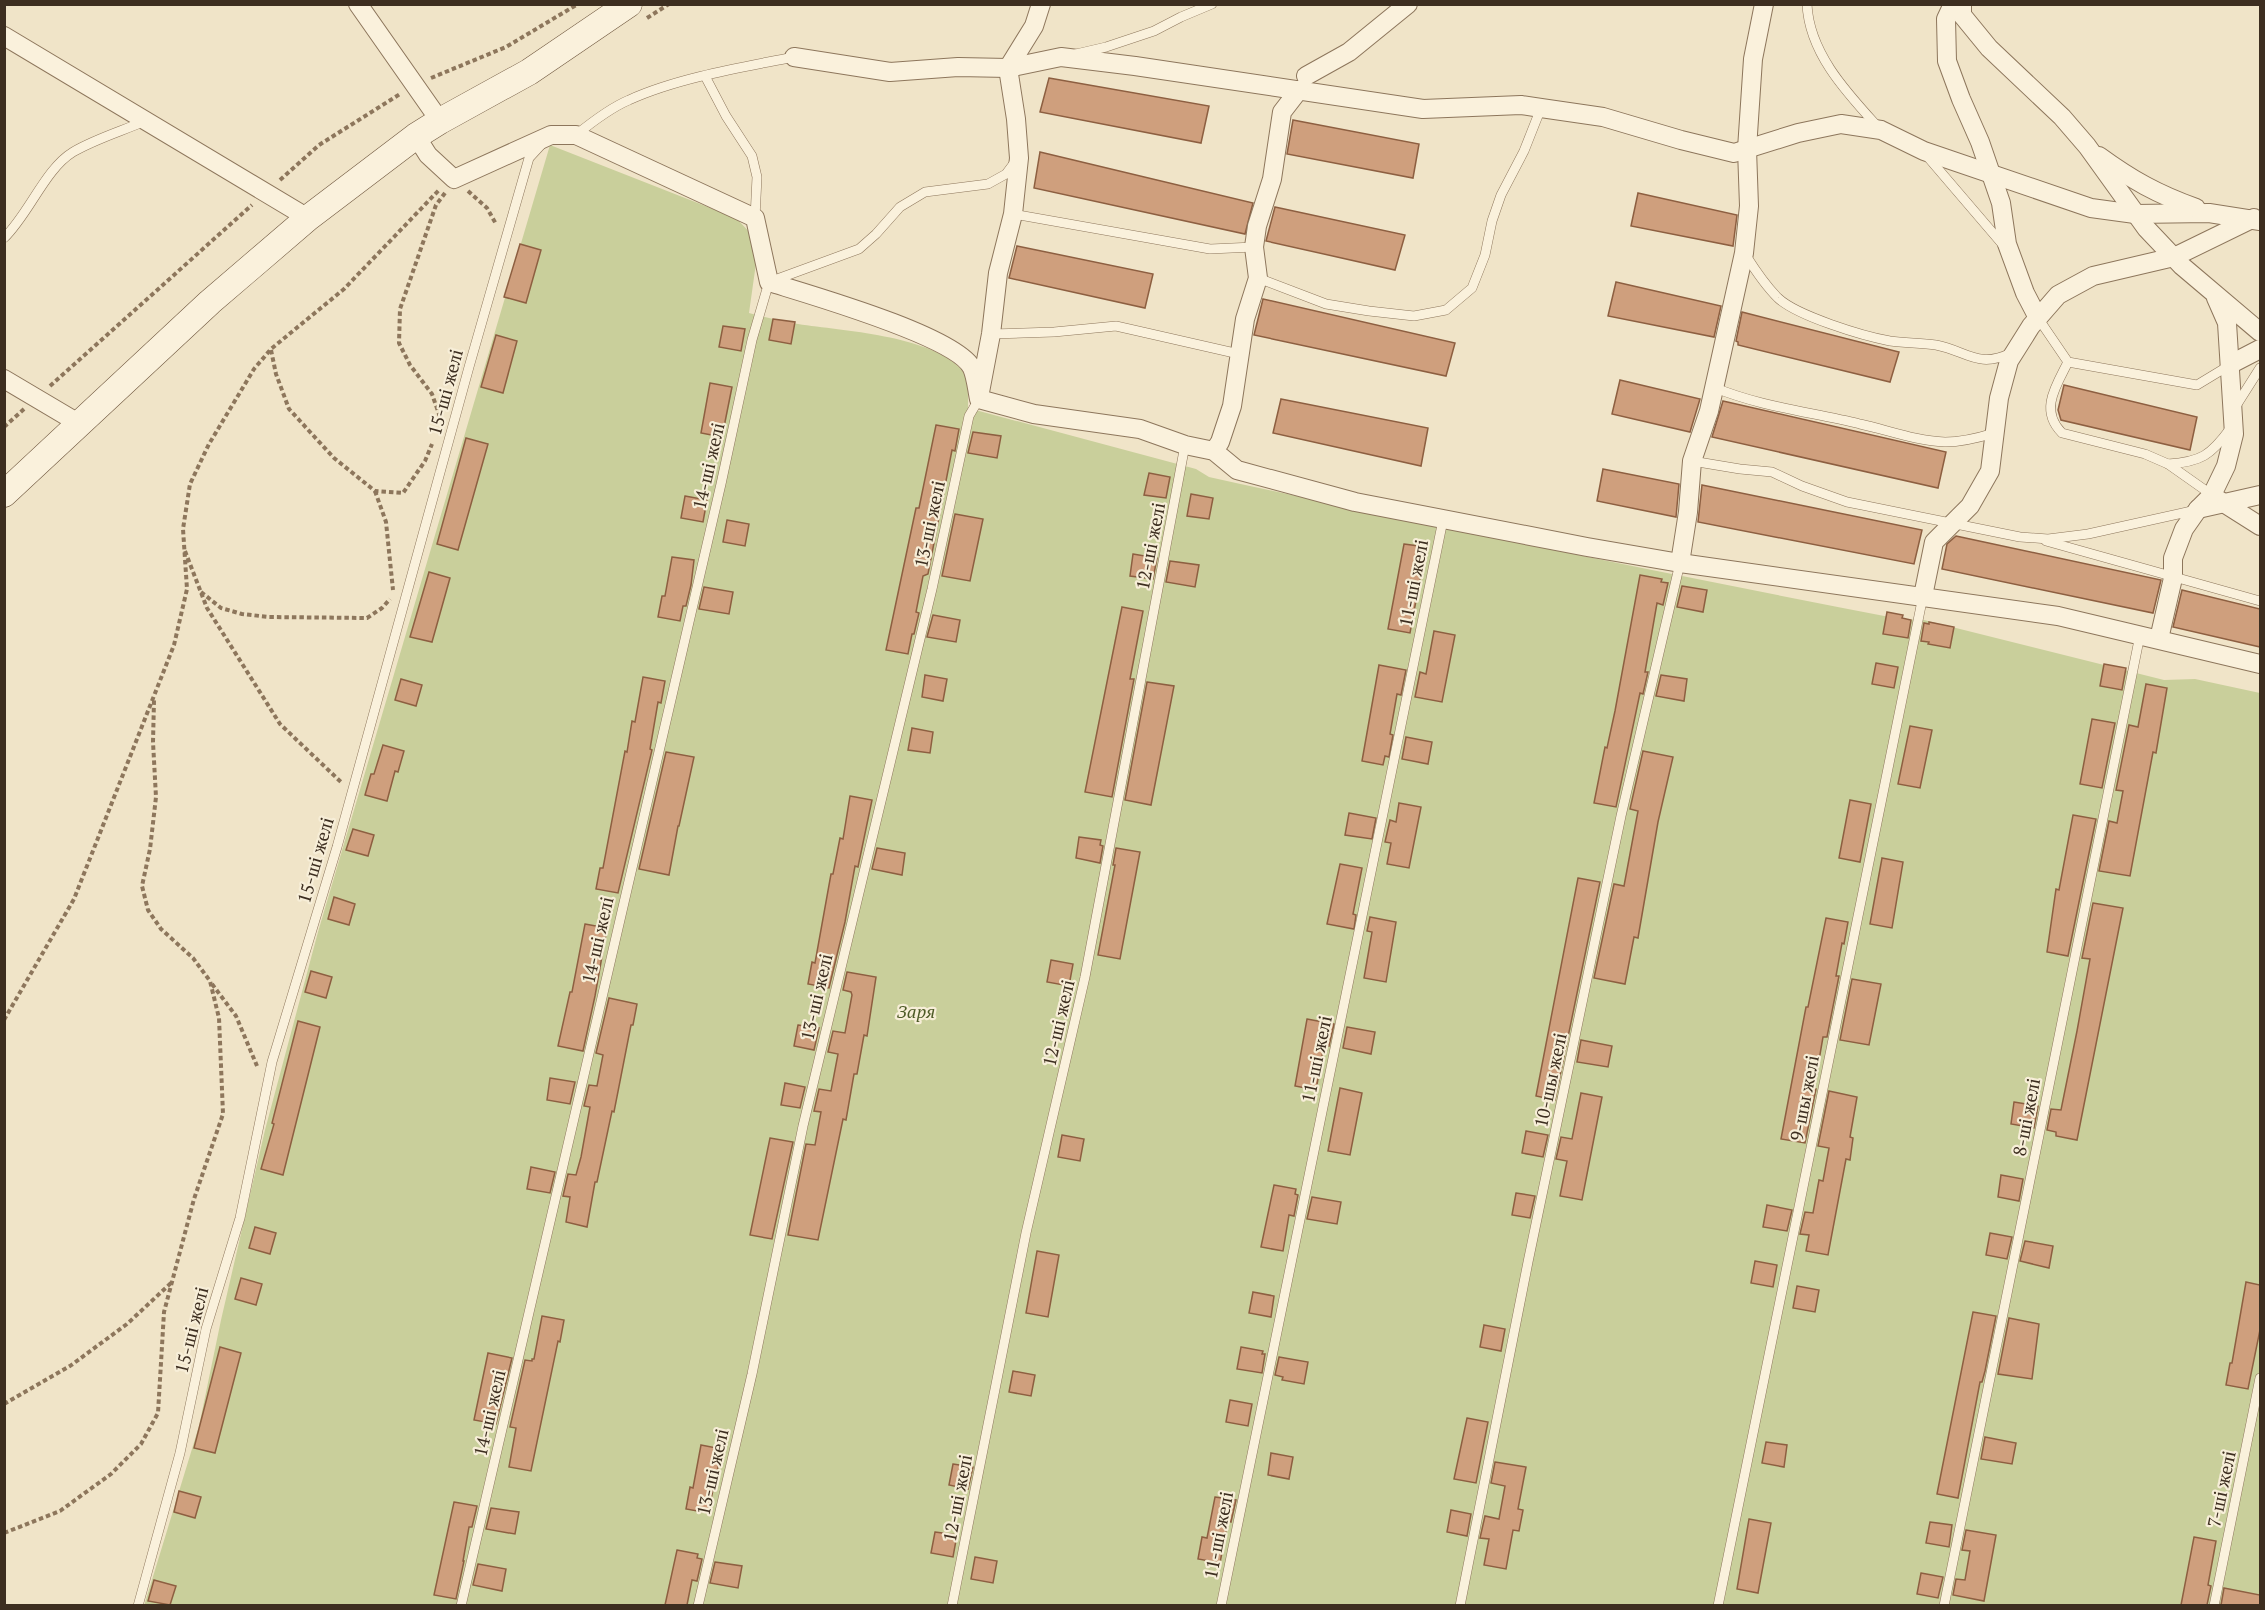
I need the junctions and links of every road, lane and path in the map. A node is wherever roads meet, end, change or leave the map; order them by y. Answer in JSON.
{"nodes":[{"id":1,"x":358,"y":4,"type":"edge"},
{"id":2,"x":669,"y":4,"type":"edge"},
{"id":3,"x":1041,"y":4,"type":"edge"},
{"id":4,"x":1212,"y":4,"type":"edge"},
{"id":5,"x":1408,"y":4,"type":"edge"},
{"id":6,"x":1764,"y":4,"type":"edge"},
{"id":7,"x":1807,"y":4,"type":"edge"},
{"id":8,"x":1953,"y":4,"type":"edge"},
{"id":9,"x":1962,"y":4,"type":"edge"},
{"id":10,"x":634,"y":14,"type":"edge"},
{"id":11,"x":4,"y":36,"type":"edge"},
{"id":12,"x":794,"y":57,"type":"joint"},
{"id":13,"x":1061,"y":57,"type":"junction"},
{"id":14,"x":1008,"y":68,"type":"junction"},
{"id":15,"x":705,"y":76,"type":"junction"},
{"id":16,"x":1302,"y":83,"type":"junction"},
{"id":17,"x":1541,"y":108,"type":"junction"},
{"id":18,"x":145,"y":121,"type":"junction"},
{"id":19,"x":440,"y":121,"type":"junction"},
{"id":20,"x":1881,"y":130,"type":"junction"},
{"id":21,"x":551,"y":135,"type":"junction"},
{"id":22,"x":576,"y":135,"type":"junction"},
{"id":23,"x":416,"y":136,"type":"junction"},
{"id":24,"x":2087,"y":146,"type":"junction"},
{"id":25,"x":1747,"y":149,"type":"junction"},
{"id":26,"x":1924,"y":152,"type":"junction"},
{"id":27,"x":1019,"y":158,"type":"junction"},
{"id":28,"x":1989,"y":173,"type":"junction"},
{"id":29,"x":454,"y":179,"type":"junction"},
{"id":30,"x":2209,"y":213,"type":"junction"},
{"id":31,"x":1013,"y":214,"type":"junction"},
{"id":32,"x":2135,"y":214,"type":"junction"},
{"id":33,"x":308,"y":218,"type":"junction"},
{"id":34,"x":755,"y":218,"type":"junction"},
{"id":35,"x":2257,"y":219,"type":"edge"},
{"id":36,"x":4,"y":238,"type":"edge"},
{"id":37,"x":505,"y":241,"type":"junction"},
{"id":38,"x":1254,"y":246,"type":"junction"},
{"id":39,"x":1744,"y":253,"type":"junction"},
{"id":40,"x":2011,"y":254,"type":"junction"},
{"id":41,"x":2174,"y":257,"type":"junction"},
{"id":42,"x":1258,"y":278,"type":"junction"},
{"id":43,"x":769,"y":282,"type":"junction"},
{"id":44,"x":2214,"y":294,"type":"junction"},
{"id":45,"x":2037,"y":318,"type":"junction"},
{"id":46,"x":2260,"y":332,"type":"edge"},
{"id":47,"x":991,"y":334,"type":"junction"},
{"id":48,"x":271,"y":349,"type":"junction"},
{"id":49,"x":2260,"y":349,"type":"edge"},
{"id":50,"x":2016,"y":350,"type":"junction"},
{"id":51,"x":1239,"y":354,"type":"junction"},
{"id":52,"x":2068,"y":362,"type":"junction"},
{"id":53,"x":2231,"y":364,"type":"junction"},
{"id":54,"x":2260,"y":368,"type":"edge"},
{"id":55,"x":4,"y":379,"type":"edge"},
{"id":56,"x":1713,"y":387,"type":"junction"},
{"id":57,"x":979,"y":399,"type":"junction"},
{"id":58,"x":441,"y":418,"type":"dead end"},
{"id":59,"x":2234,"y":418,"type":"junction"},
{"id":60,"x":80,"y":424,"type":"junction"},
{"id":61,"x":1994,"y":433,"type":"junction"},
{"id":62,"x":433,"y":440,"type":"dead end"},
{"id":63,"x":1185,"y":445,"type":"junction"},
{"id":64,"x":1214,"y":451,"type":"junction"},
{"id":65,"x":1692,"y":461,"type":"junction"},
{"id":66,"x":2168,"y":464,"type":"junction"},
{"id":67,"x":375,"y":491,"type":"junction"},
{"id":68,"x":4,"y":494,"type":"edge"},
{"id":69,"x":2260,"y":495,"type":"edge"},
{"id":70,"x":2218,"y":499,"type":"junction"},
{"id":71,"x":2198,"y":509,"type":"junction"},
{"id":72,"x":1443,"y":520,"type":"junction"},
{"id":73,"x":1950,"y":524,"type":"junction"},
{"id":74,"x":2260,"y":526,"type":"edge"},
{"id":75,"x":2035,"y":538,"type":"junction"},
{"id":76,"x":184,"y":548,"type":"junction"},
{"id":77,"x":1680,"y":563,"type":"junction"},
{"id":78,"x":2173,"y":578,"type":"junction"},
{"id":79,"x":201,"y":592,"type":"junction"},
{"id":80,"x":1923,"y":597,"type":"junction"},
{"id":81,"x":2260,"y":601,"type":"edge"},
{"id":82,"x":2140,"y":635,"type":"junction"},
{"id":83,"x":2159,"y":639,"type":"junction"},
{"id":84,"x":2260,"y":664,"type":"edge"},
{"id":85,"x":154,"y":696,"type":"junction"},
{"id":86,"x":352,"y":793,"type":"junction"},
{"id":87,"x":210,"y":981,"type":"junction"},
{"id":88,"x":4,"y":1020,"type":"edge"},
{"id":89,"x":267,"y":1089,"type":"junction"},
{"id":90,"x":172,"y":1283,"type":"junction"},
{"id":91,"x":2260,"y":1378,"type":"edge"},
{"id":92,"x":4,"y":1404,"type":"edge"},
{"id":93,"x":4,"y":1533,"type":"edge"},
{"id":94,"x":138,"y":1605,"type":"edge"},
{"id":95,"x":461,"y":1605,"type":"edge"},
{"id":96,"x":698,"y":1605,"type":"edge"},
{"id":97,"x":952,"y":1605,"type":"edge"},
{"id":98,"x":1221,"y":1605,"type":"edge"},
{"id":99,"x":1460,"y":1605,"type":"edge"},
{"id":100,"x":1718,"y":1605,"type":"edge"},
{"id":101,"x":1944,"y":1605,"type":"edge"},
{"id":102,"x":2214,"y":1605,"type":"edge"}],
"edges":[{"from":1,"to":19,"type":"street"},
{"from":2,"to":10,"type":"path"},
{"from":3,"to":14,"type":"street"},
{"from":4,"to":13,"type":"lane"},
{"from":5,"to":16,"type":"street"},
{"from":6,"to":25,"type":"street"},
{"from":7,"to":20,"type":"lane"},
{"from":8,"to":28,"type":"street"},
{"from":9,"to":24,"type":"street"},
{"from":10,"to":19,"type":"street"},
{"from":11,"to":18,"type":"street"},
{"from":12,"to":14,"type":"street"},
{"from":12,"to":15,"type":"lane"},
{"from":13,"to":14,"type":"street"},
{"from":13,"to":16,"type":"street"},
{"from":14,"to":27,"type":"street"},
{"from":15,"to":22,"type":"lane"},
{"from":15,"to":34,"type":"lane"},
{"from":16,"to":17,"type":"street"},
{"from":16,"to":38,"type":"street"},
{"from":17,"to":25,"type":"street"},
{"from":17,"to":42,"type":"lane"},
{"from":18,"to":33,"type":"street"},
{"from":18,"to":36,"type":"lane"},
{"from":19,"to":23,"type":"street"},
{"from":20,"to":25,"type":"street"},
{"from":20,"to":26,"type":"street"},
{"from":21,"to":22,"type":"street"},
{"from":21,"to":29,"type":"street"},
{"from":21,"to":37,"type":"lane","name":"15-ші желі"},
{"from":22,"to":34,"type":"street"},
{"from":23,"to":29,"type":"street"},
{"from":23,"to":33,"type":"street"},
{"from":24,"to":30,"type":"street"},
{"from":24,"to":32,"type":"street"},
{"from":25,"to":39,"type":"street"},
{"from":26,"to":28,"type":"street"},
{"from":26,"to":40,"type":"lane"},
{"from":27,"to":31,"type":"street"},
{"from":27,"to":43,"type":"lane"},
{"from":28,"to":32,"type":"street"},
{"from":28,"to":40,"type":"street"},
{"from":29,"to":37,"type":"path"},
{"from":29,"to":48,"type":"path"},
{"from":29,"to":58,"type":"path"},
{"from":30,"to":32,"type":"street"},
{"from":30,"to":35,"type":"street"},
{"from":31,"to":38,"type":"lane"},
{"from":31,"to":47,"type":"street"},
{"from":32,"to":41,"type":"street"},
{"from":33,"to":60,"type":"street"},
{"from":34,"to":43,"type":"street"},
{"from":35,"to":41,"type":"street"},
{"from":37,"to":86,"type":"lane","name":"15-ші желі"},
{"from":38,"to":42,"type":"street"},
{"from":39,"to":50,"type":"lane"},
{"from":39,"to":56,"type":"street"},
{"from":40,"to":45,"type":"street"},
{"from":41,"to":44,"type":"street"},
{"from":41,"to":45,"type":"street"},
{"from":42,"to":51,"type":"street"},
{"from":43,"to":57,"type":"street"},
{"from":43,"to":95,"type":"lane","name":"14-ші желі"},
{"from":44,"to":46,"type":"street"},
{"from":44,"to":53,"type":"street"},
{"from":45,"to":50,"type":"street"},
{"from":45,"to":52,"type":"lane"},
{"from":47,"to":51,"type":"lane"},
{"from":47,"to":57,"type":"street"},
{"from":48,"to":67,"type":"path"},
{"from":48,"to":76,"type":"path"},
{"from":49,"to":53,"type":"street"},
{"from":50,"to":61,"type":"street"},
{"from":51,"to":64,"type":"street"},
{"from":52,"to":53,"type":"lane"},
{"from":52,"to":66,"type":"lane"},
{"from":53,"to":59,"type":"street"},
{"from":54,"to":59,"type":"lane"},
{"from":55,"to":60,"type":"street"},
{"from":56,"to":61,"type":"lane"},
{"from":56,"to":65,"type":"street"},
{"from":57,"to":63,"type":"street"},
{"from":57,"to":96,"type":"lane","name":"13-ші желі"},
{"from":59,"to":66,"type":"lane"},
{"from":59,"to":70,"type":"street"},
{"from":60,"to":68,"type":"street"},
{"from":61,"to":73,"type":"street"},
{"from":62,"to":67,"type":"path"},
{"from":63,"to":64,"type":"street"},
{"from":63,"to":97,"type":"lane","name":"12-ші желі"},
{"from":64,"to":72,"type":"street"},
{"from":65,"to":73,"type":"lane"},
{"from":65,"to":77,"type":"street"},
{"from":66,"to":70,"type":"lane"},
{"from":67,"to":79,"type":"path"},
{"from":69,"to":70,"type":"street"},
{"from":70,"to":71,"type":"street"},
{"from":70,"to":74,"type":"street"},
{"from":71,"to":75,"type":"lane"},
{"from":71,"to":78,"type":"street"},
{"from":72,"to":77,"type":"street"},
{"from":72,"to":98,"type":"lane","name":"11-ші желі"},
{"from":73,"to":75,"type":"lane"},
{"from":73,"to":80,"type":"street"},
{"from":75,"to":78,"type":"lane"},
{"from":76,"to":79,"type":"path"},
{"from":76,"to":85,"type":"path"},
{"from":77,"to":80,"type":"street"},
{"from":77,"to":99,"type":"lane","name":"10-шы желі"},
{"from":78,"to":81,"type":"lane"},
{"from":78,"to":83,"type":"street"},
{"from":79,"to":86,"type":"path"},
{"from":80,"to":82,"type":"street"},
{"from":80,"to":100,"type":"lane","name":"9-шы желі"},
{"from":82,"to":83,"type":"street"},
{"from":82,"to":101,"type":"lane","name":"8-ші желі"},
{"from":83,"to":84,"type":"street"},
{"from":85,"to":87,"type":"path"},
{"from":85,"to":88,"type":"path"},
{"from":86,"to":89,"type":"lane","name":"15-ші желі"},
{"from":87,"to":89,"type":"path"},
{"from":87,"to":90,"type":"path"},
{"from":89,"to":94,"type":"lane","name":"15-ші желі"},
{"from":90,"to":92,"type":"path"},
{"from":90,"to":93,"type":"path"},
{"from":91,"to":102,"type":"lane","name":"7-ші желі"}]}
